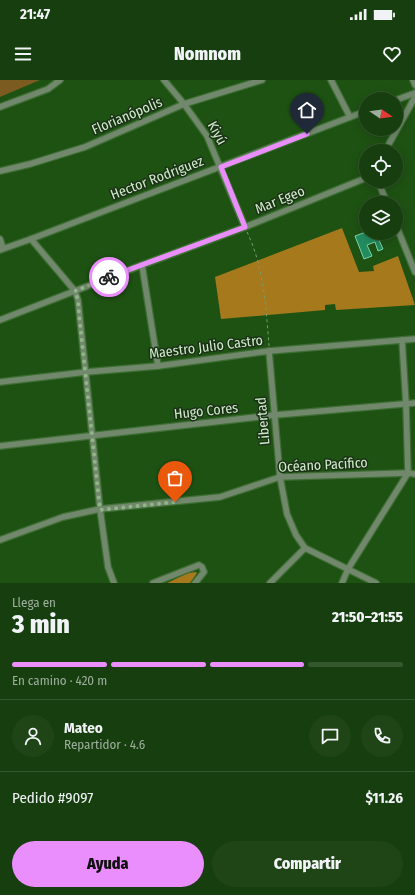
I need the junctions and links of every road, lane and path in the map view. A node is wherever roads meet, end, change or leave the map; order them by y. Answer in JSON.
{"nodes":[{"id":1,"x":60,"y":80,"type":"edge"},
{"id":2,"x":164,"y":80,"type":"edge"},
{"id":3,"x":262,"y":80,"type":"edge"},
{"id":4,"x":331,"y":80,"type":"edge"},
{"id":5,"x":413,"y":80,"type":"edge"},
{"id":6,"x":415,"y":85,"type":"edge"},
{"id":7,"x":415,"y":93,"type":"edge"},
{"id":8,"x":403,"y":97,"type":"edge"},
{"id":9,"x":415,"y":97,"type":"edge"},
{"id":10,"x":184,"y":104,"type":"junction"},
{"id":11,"x":0,"y":107,"type":"edge"},
{"id":12,"x":359,"y":114,"type":"edge"},
{"id":13,"x":350,"y":117,"type":"junction"},
{"id":14,"x":389,"y":144,"type":"edge"},
{"id":15,"x":221,"y":167,"type":"junction"},
{"id":16,"x":0,"y":171,"type":"edge"},
{"id":17,"x":359,"y":181,"type":"edge"},
{"id":18,"x":245,"y":227,"type":"junction"},
{"id":19,"x":0,"y":239,"type":"edge"},
{"id":20,"x":31,"y":239,"type":"junction"},
{"id":21,"x":402,"y":240,"type":"edge"},
{"id":22,"x":2,"y":249,"type":"edge"},
{"id":23,"x":142,"y":265,"type":"junction"},
{"id":24,"x":415,"y":272,"type":"edge"},
{"id":25,"x":75,"y":291,"type":"junction"},
{"id":26,"x":0,"y":320,"type":"edge"},
{"id":27,"x":402,"y":340,"type":"junction"},
{"id":28,"x":415,"y":340,"type":"edge"},
{"id":29,"x":269,"y":351,"type":"junction"},
{"id":30,"x":158,"y":366,"type":"junction"},
{"id":31,"x":86,"y":372,"type":"junction"},
{"id":32,"x":0,"y":382,"type":"edge"},
{"id":33,"x":406,"y":404,"type":"junction"},
{"id":34,"x":415,"y":404,"type":"edge"},
{"id":35,"x":275,"y":415,"type":"junction"},
{"id":36,"x":93,"y":435,"type":"junction"},
{"id":37,"x":0,"y":446,"type":"edge"},
{"id":38,"x":408,"y":473,"type":"junction"},
{"id":39,"x":415,"y":474,"type":"edge"},
{"id":40,"x":280,"y":476,"type":"junction"},
{"id":41,"x":100,"y":510,"type":"junction"},
{"id":42,"x":0,"y":540,"type":"edge"},
{"id":43,"x":304,"y":548,"type":"junction"},
{"id":44,"x":348,"y":569,"type":"junction"},
{"id":45,"x":114,"y":583,"type":"edge"},
{"id":46,"x":153,"y":583,"type":"edge"},
{"id":47,"x":195,"y":583,"type":"edge"},
{"id":48,"x":270,"y":583,"type":"edge"},
{"id":49,"x":342,"y":583,"type":"edge"},
{"id":50,"x":376,"y":583,"type":"edge"}],
"edges":[{"from":1,"to":11,"type":"street"},
{"from":2,"to":10,"type":"street","name":"Kiyú"},
{"from":3,"to":10,"type":"street","name":"Florianópolis"},
{"from":4,"to":13,"type":"street"},
{"from":5,"to":6,"type":"street"},
{"from":7,"to":8,"type":"street"},
{"from":9,"to":14,"type":"street"},
{"from":10,"to":15,"type":"street","name":"Kiyú"},
{"from":10,"to":16,"type":"street","name":"Florianópolis"},
{"from":12,"to":13,"type":"street","name":"Hector Rodriguez"},
{"from":13,"to":15,"type":"street","name":"Hector Rodriguez"},
{"from":15,"to":18,"type":"street","name":"Kiyú"},
{"from":15,"to":20,"type":"street","name":"Hector Rodriguez"},
{"from":17,"to":18,"type":"street","name":"Mar Egeo"},
{"from":18,"to":23,"type":"street","name":"Mar Egeo"},
{"from":18,"to":29,"type":"path"},
{"from":19,"to":22,"type":"street"},
{"from":20,"to":22,"type":"street","name":"Hector Rodriguez"},
{"from":20,"to":25,"type":"street"},
{"from":21,"to":24,"type":"street"},
{"from":23,"to":25,"type":"street","name":"Mar Egeo"},
{"from":23,"to":30,"type":"street"},
{"from":25,"to":26,"type":"street","name":"Mar Egeo"},
{"from":25,"to":31,"type":"street"},
{"from":27,"to":28,"type":"street","name":"Maestro Julio Castro"},
{"from":27,"to":29,"type":"street","name":"Maestro Julio Castro"},
{"from":27,"to":33,"type":"street"},
{"from":29,"to":30,"type":"street","name":"Maestro Julio Castro"},
{"from":29,"to":35,"type":"street","name":"Libertad"},
{"from":30,"to":31,"type":"street","name":"Maestro Julio Castro"},
{"from":31,"to":32,"type":"street","name":"Maestro Julio Castro"},
{"from":31,"to":36,"type":"street"},
{"from":33,"to":34,"type":"street","name":"Hugo Cores"},
{"from":33,"to":35,"type":"street","name":"Hugo Cores"},
{"from":33,"to":38,"type":"street"},
{"from":35,"to":36,"type":"street","name":"Hugo Cores"},
{"from":35,"to":40,"type":"street","name":"Libertad"},
{"from":36,"to":37,"type":"street","name":"Hugo Cores"},
{"from":36,"to":41,"type":"street"},
{"from":38,"to":39,"type":"street","name":"Océano Pacífico"},
{"from":38,"to":40,"type":"street","name":"Océano Pacífico"},
{"from":38,"to":44,"type":"street"},
{"from":40,"to":41,"type":"street","name":"Océano Pacífico"},
{"from":40,"to":43,"type":"street","name":"Libertad"},
{"from":41,"to":42,"type":"street","name":"Océano Pacífico"},
{"from":41,"to":45,"type":"street"},
{"from":43,"to":44,"type":"street"},
{"from":43,"to":48,"type":"street"},
{"from":44,"to":49,"type":"street"},
{"from":44,"to":50,"type":"street"},
{"from":46,"to":47,"type":"street"}]}
